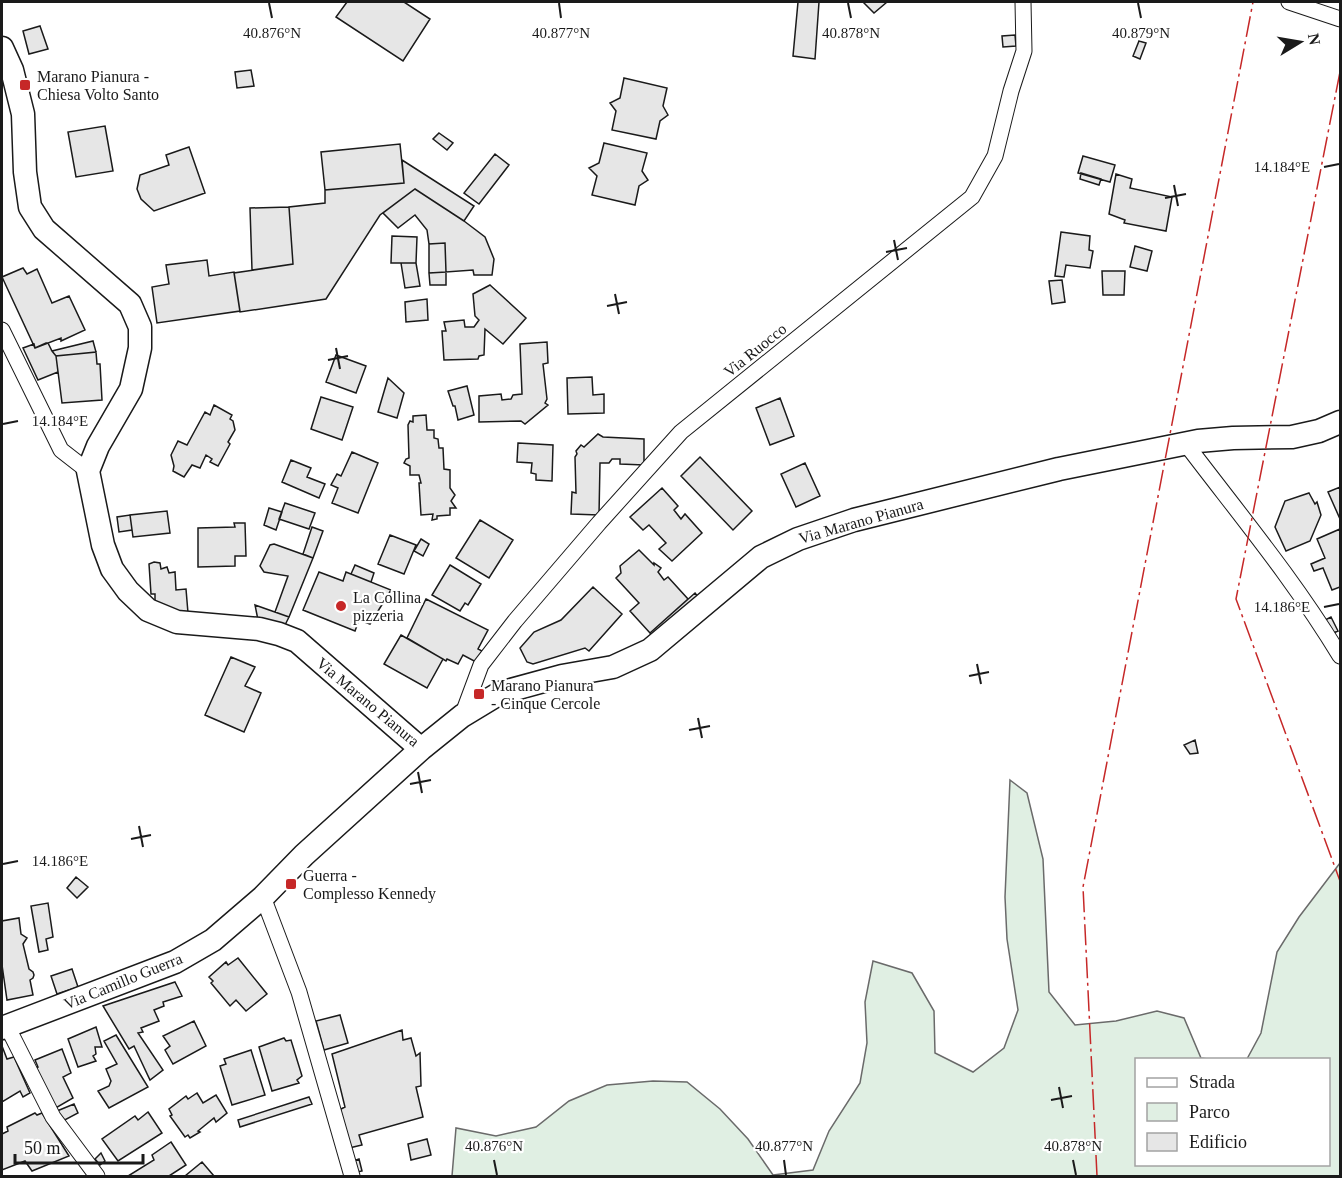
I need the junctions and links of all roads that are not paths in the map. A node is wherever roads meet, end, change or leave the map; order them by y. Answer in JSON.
{"nodes":[{"id":1,"x":1023,"y":2,"type":"edge"},
{"id":2,"x":1289,"y":2,"type":"edge"},
{"id":3,"x":1341,"y":19,"type":"edge"},
{"id":4,"x":2,"y":48,"type":"edge"},
{"id":5,"x":2,"y":330,"type":"edge"},
{"id":6,"x":1341,"y":422,"type":"edge"},
{"id":7,"x":1186,"y":444,"type":"junction"},
{"id":8,"x":88,"y":471,"type":"junction"},
{"id":9,"x":1341,"y":656,"type":"edge"},
{"id":10,"x":462,"y":716,"type":"junction"},
{"id":11,"x":421,"y":749,"type":"junction"},
{"id":12,"x":263,"y":897,"type":"junction"},
{"id":13,"x":4,"y":1027,"type":"edge"},
{"id":14,"x":97,"y":1176,"type":"edge"},
{"id":15,"x":352,"y":1176,"type":"edge"}],
"edges":[{"from":1,"to":10,"type":"street","name":"Via Ruocco"},
{"from":2,"to":3,"type":"street"},
{"from":4,"to":8,"type":"street"},
{"from":5,"to":8,"type":"street"},
{"from":6,"to":7,"type":"street","name":"Via Marano Pianura"},
{"from":7,"to":9,"type":"street"},
{"from":7,"to":10,"type":"street","name":"Via Marano Pianura"},
{"from":8,"to":11,"type":"street","name":"Via Marano Pianura"},
{"from":10,"to":11,"type":"street","name":"Via Marano Pianura"},
{"from":11,"to":12,"type":"street","name":"Via Camillo Guerra"},
{"from":12,"to":13,"type":"street","name":"Via Camillo Guerra"},
{"from":12,"to":15,"type":"street"},
{"from":13,"to":14,"type":"street"}]}
